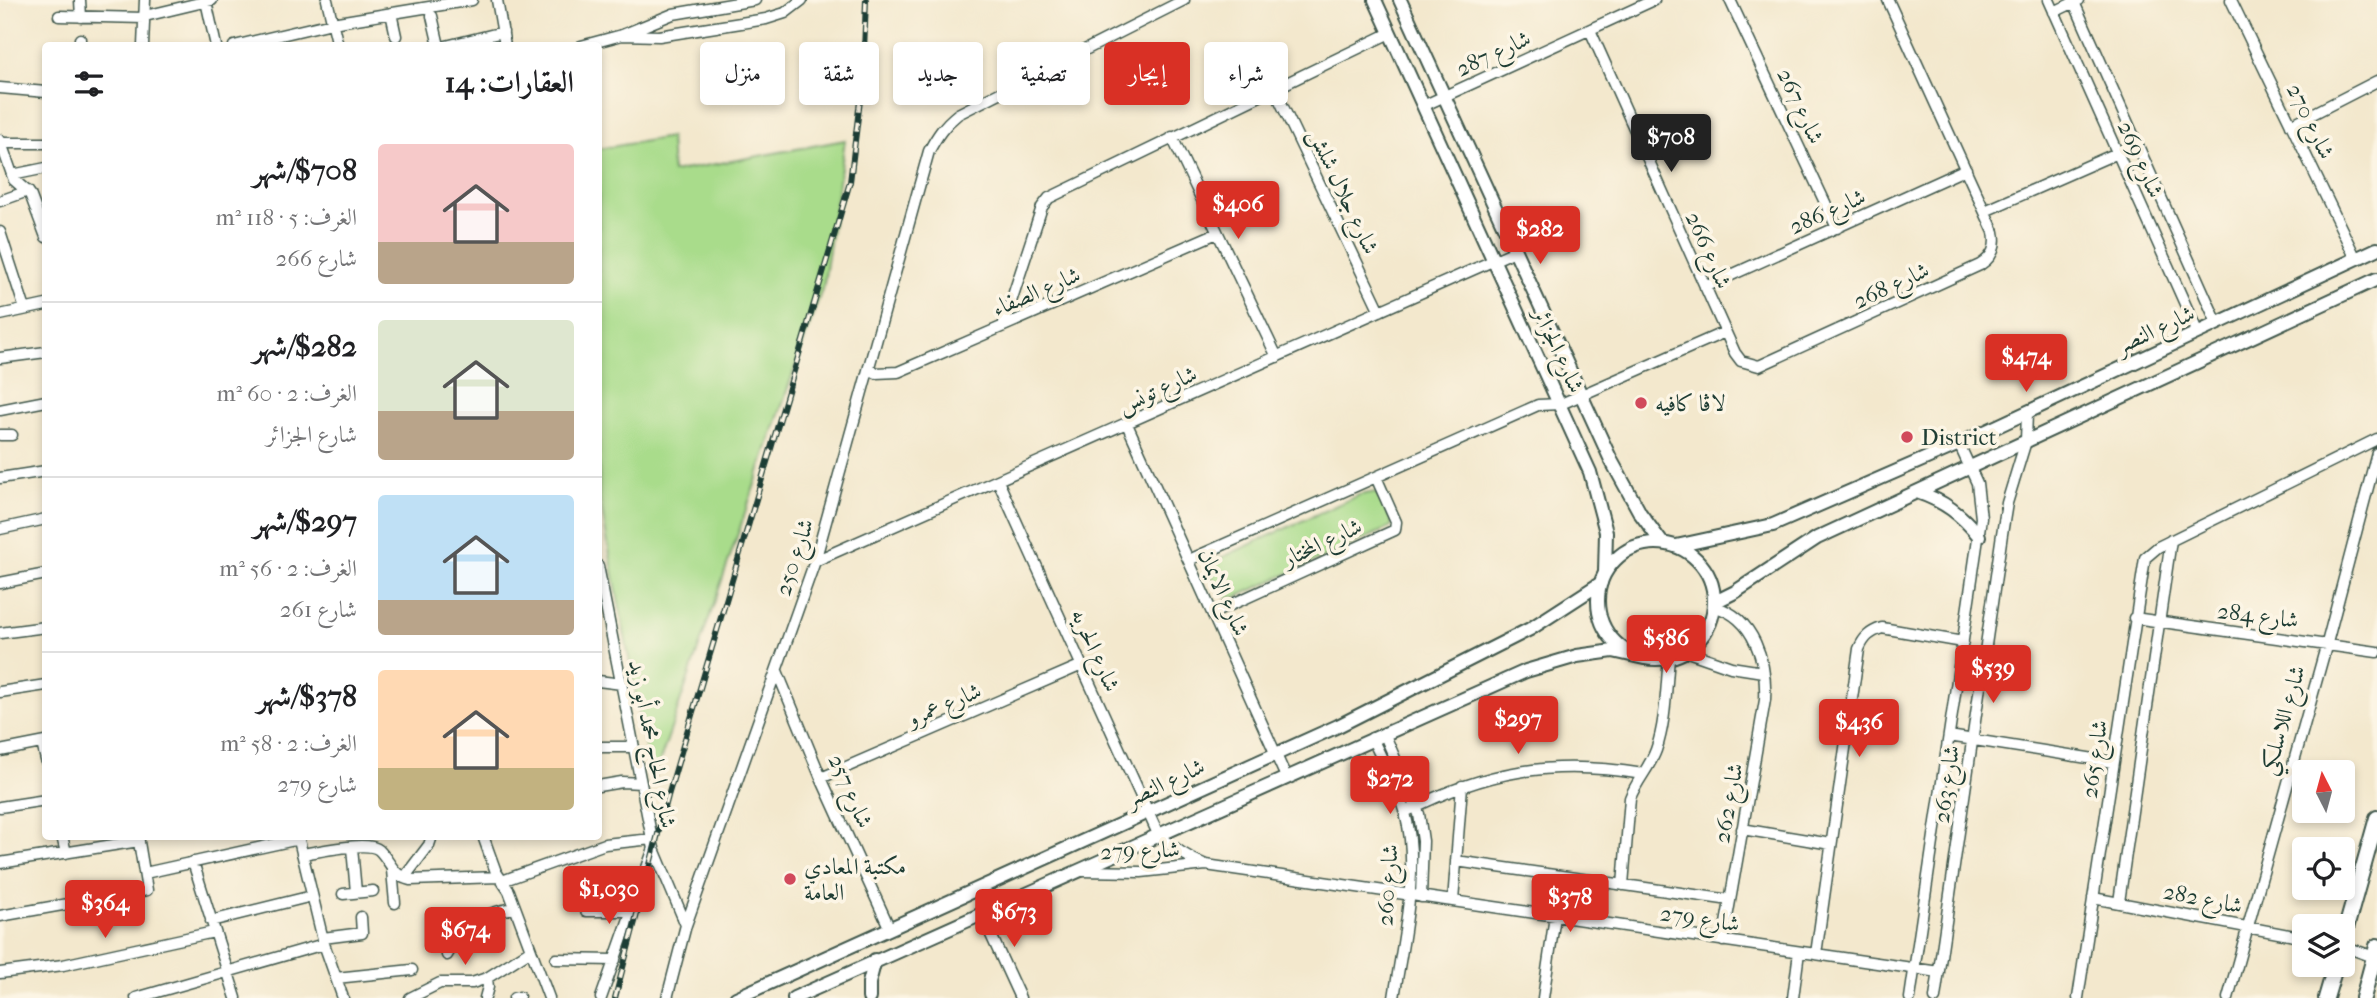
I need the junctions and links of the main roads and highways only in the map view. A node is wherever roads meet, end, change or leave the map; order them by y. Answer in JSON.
{"nodes":[{"id":1,"x":2377,"y":818,"type":"edge"},
{"id":2,"x":2350,"y":914,"type":"edge"},
{"id":3,"x":2376,"y":952,"type":"edge"},
{"id":4,"x":2332,"y":977,"type":"edge"},
{"id":5,"x":2326,"y":998,"type":"edge"},
{"id":6,"x":2363,"y":998,"type":"edge"}],
"edges":[{"from":1,"to":2,"type":"main road"},
{"from":3,"to":6,"type":"main road"},
{"from":4,"to":5,"type":"main road"}]}
